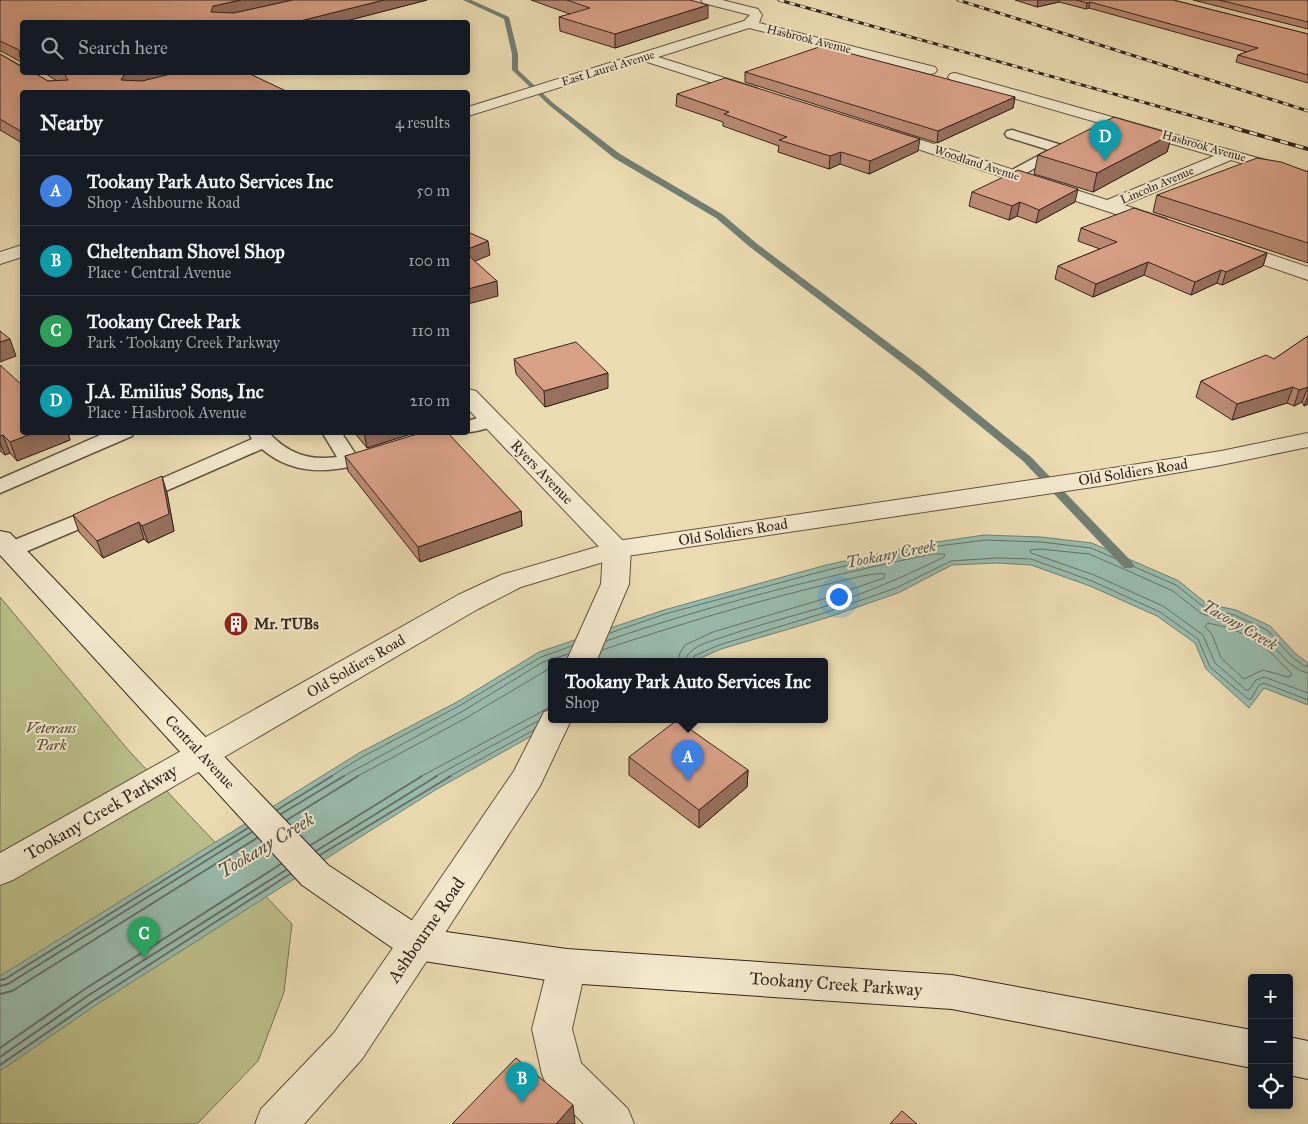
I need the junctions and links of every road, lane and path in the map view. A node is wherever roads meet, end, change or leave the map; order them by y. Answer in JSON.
{"nodes":[{"id":1,"x":707,"y":0,"type":"edge"},
{"id":2,"x":749,"y":24,"type":"junction"},
{"id":3,"x":644,"y":57,"type":"junction"},
{"id":4,"x":930,"y":70,"type":"dead end"},
{"id":5,"x":955,"y":78,"type":"dead end"},
{"id":6,"x":768,"y":96,"type":"edge"},
{"id":7,"x":470,"y":111,"type":"edge"},
{"id":8,"x":872,"y":130,"type":"edge"},
{"id":9,"x":1012,"y":134,"type":"dead end"},
{"id":10,"x":1232,"y":154,"type":"junction"},
{"id":11,"x":1013,"y":175,"type":"junction"},
{"id":12,"x":1308,"y":177,"type":"edge"},
{"id":13,"x":1109,"y":205,"type":"junction"},
{"id":14,"x":1178,"y":229,"type":"edge"},
{"id":15,"x":1215,"y":242,"type":"edge"},
{"id":16,"x":20,"y":252,"type":"edge"},
{"id":17,"x":0,"y":258,"type":"edge"},
{"id":18,"x":1308,"y":274,"type":"edge"},
{"id":19,"x":470,"y":401,"type":"edge"},
{"id":20,"x":479,"y":423,"type":"edge"},
{"id":21,"x":118,"y":435,"type":"edge"},
{"id":22,"x":334,"y":435,"type":"edge"},
{"id":23,"x":260,"y":437,"type":"edge"},
{"id":24,"x":1308,"y":440,"type":"edge"},
{"id":25,"x":0,"y":487,"type":"edge"},
{"id":26,"x":5,"y":545,"type":"edge"},
{"id":27,"x":617,"y":549,"type":"junction"},
{"id":28,"x":583,"y":658,"type":"edge"},
{"id":29,"x":553,"y":723,"type":"edge"},
{"id":30,"x":202,"y":755,"type":"junction"},
{"id":31,"x":0,"y":870,"type":"edge"},
{"id":32,"x":417,"y":944,"type":"junction"},
{"id":33,"x":567,"y":966,"type":"junction"},
{"id":34,"x":1248,"y":1048,"type":"edge"},
{"id":35,"x":1293,"y":1057,"type":"edge"},
{"id":36,"x":1308,"y":1060,"type":"edge"},
{"id":37,"x":276,"y":1124,"type":"edge"},
{"id":38,"x":613,"y":1124,"type":"edge"}],
"edges":[{"from":1,"to":2,"type":"street","name":"Hasbrook Avenue"},
{"from":2,"to":3,"type":"street","name":"East Laurel Avenue"},
{"from":2,"to":4,"type":"street","name":"Hasbrook Avenue"},
{"from":3,"to":6,"type":"street"},
{"from":3,"to":7,"type":"street","name":"East Laurel Avenue"},
{"from":5,"to":10,"type":"street","name":"Hasbrook Avenue"},
{"from":8,"to":11,"type":"street","name":"Woodland Avenue"},
{"from":9,"to":11,"type":"lane"},
{"from":10,"to":12,"type":"street","name":"Hasbrook Avenue"},
{"from":10,"to":13,"type":"street","name":"Lincoln Avenue"},
{"from":11,"to":13,"type":"street","name":"Woodland Avenue"},
{"from":13,"to":14,"type":"street","name":"Woodland Avenue"},
{"from":15,"to":18,"type":"street"},
{"from":16,"to":17,"type":"street"},
{"from":19,"to":20,"type":"street","name":"Ryers Avenue"},
{"from":20,"to":27,"type":"street","name":"Ryers Avenue"},
{"from":21,"to":25,"type":"lane"},
{"from":22,"to":23,"type":"lane"},
{"from":23,"to":26,"type":"lane"},
{"from":24,"to":27,"type":"street","name":"Old Soldiers Road"},
{"from":26,"to":30,"type":"street","name":"Central Avenue"},
{"from":27,"to":28,"type":"street"},
{"from":27,"to":30,"type":"street","name":"Old Soldiers Road"},
{"from":29,"to":32,"type":"street","name":"Ashbourne Road"},
{"from":30,"to":31,"type":"street","name":"Tookany Creek Parkway"},
{"from":30,"to":32,"type":"street","name":"Central Avenue"},
{"from":32,"to":33,"type":"street","name":"Tookany Creek Parkway"},
{"from":32,"to":37,"type":"street","name":"Ashbourne Road"},
{"from":33,"to":34,"type":"street","name":"Tookany Creek Parkway"},
{"from":33,"to":38,"type":"street"},
{"from":35,"to":36,"type":"street"}]}
